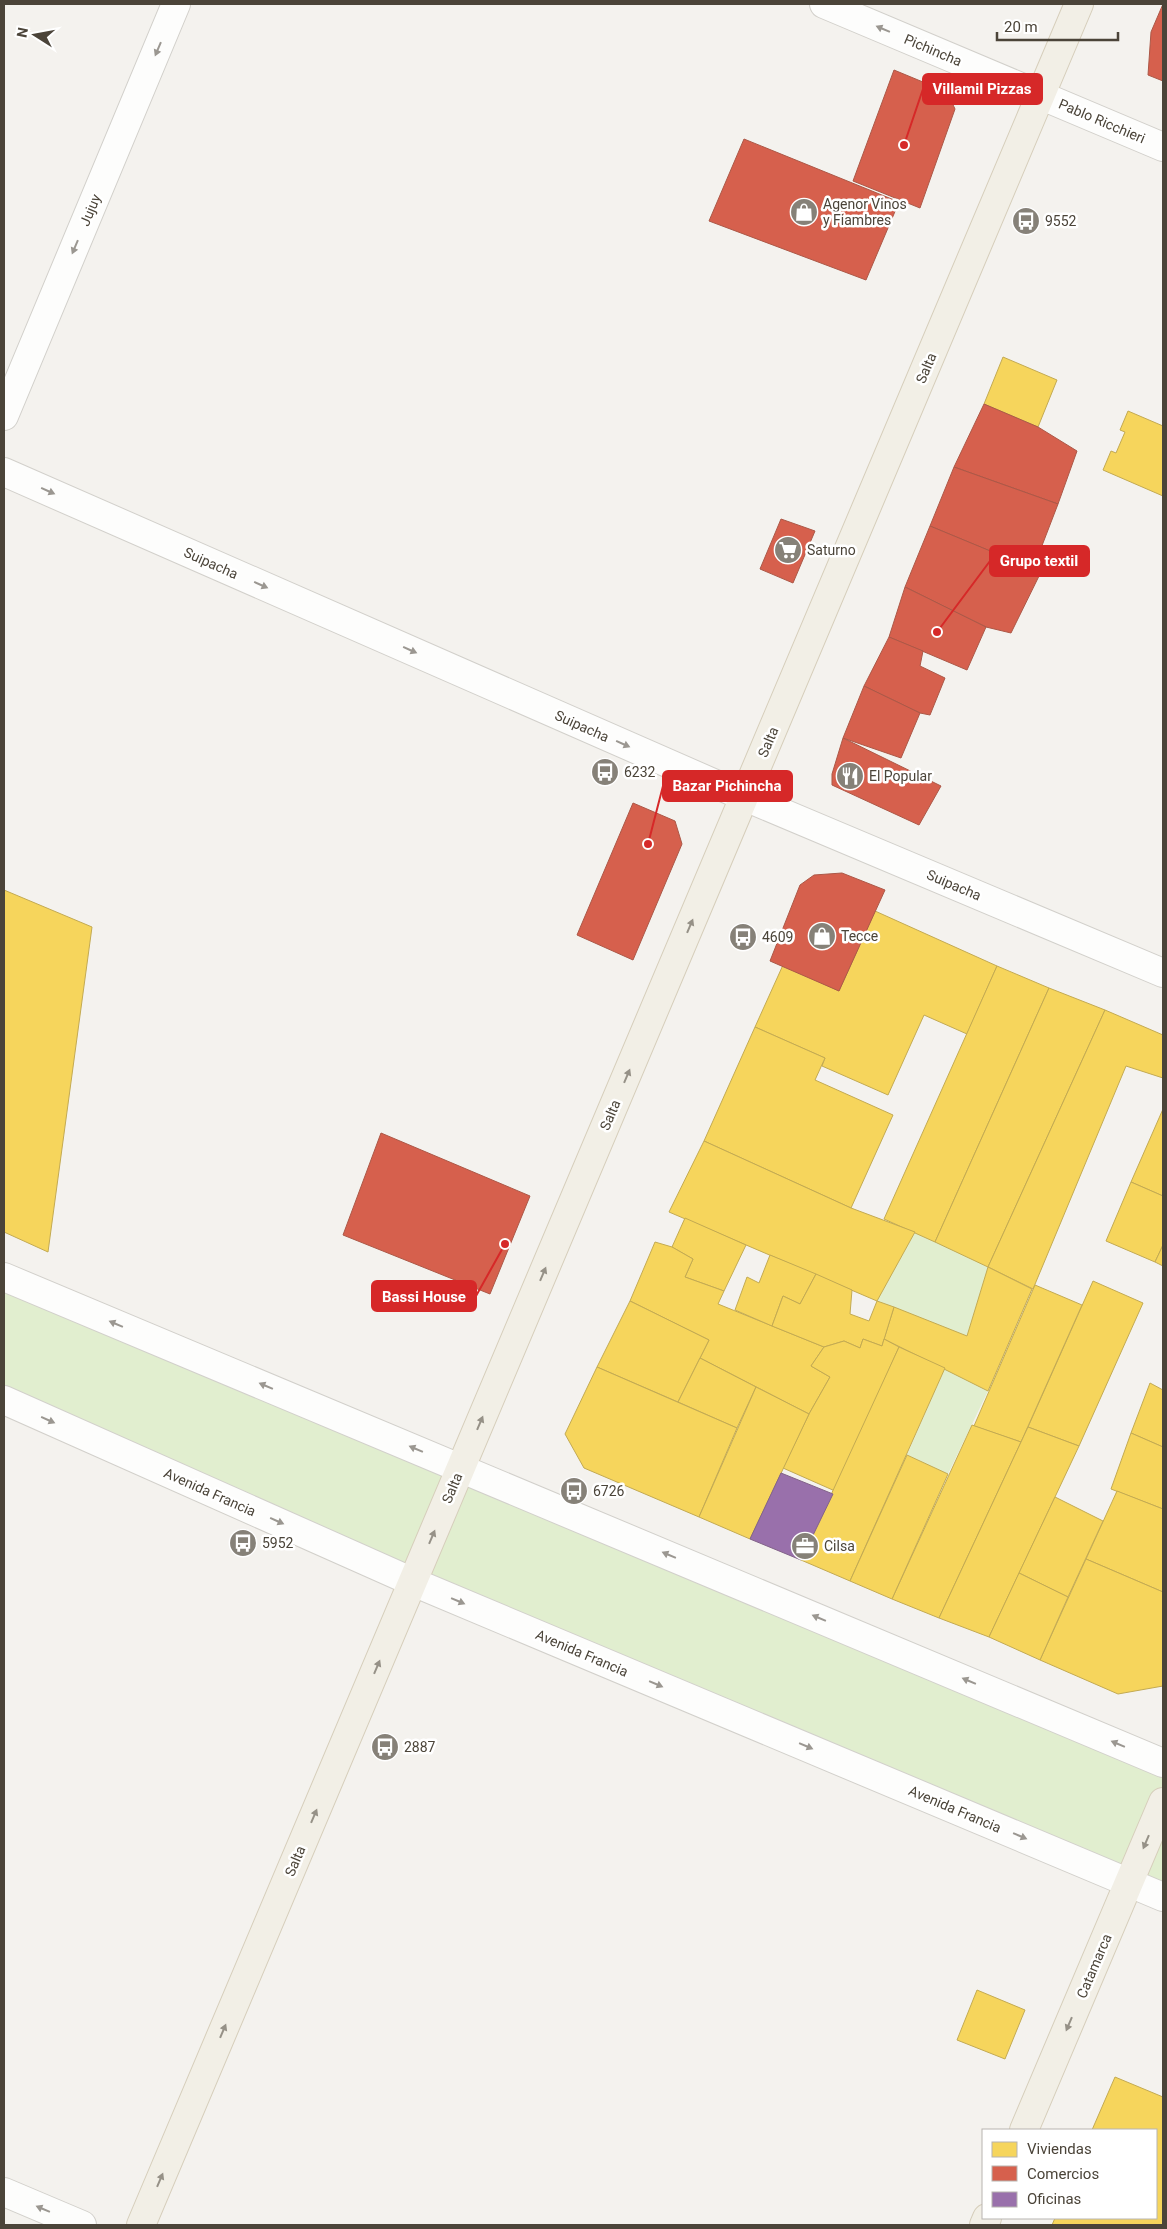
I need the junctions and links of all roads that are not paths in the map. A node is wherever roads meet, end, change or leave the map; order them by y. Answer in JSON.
{"nodes":[{"id":1,"x":176,"y":4,"type":"edge"},
{"id":2,"x":824,"y":4,"type":"edge"},
{"id":3,"x":1079,"y":4,"type":"edge"},
{"id":4,"x":1041,"y":95,"type":"junction"},
{"id":5,"x":1163,"y":147,"type":"edge"},
{"id":6,"x":4,"y":416,"type":"edge"},
{"id":7,"x":4,"y":472,"type":"edge"},
{"id":8,"x":745,"y":797,"type":"junction"},
{"id":9,"x":1163,"y":973,"type":"edge"},
{"id":10,"x":4,"y":1276,"type":"edge"},
{"id":11,"x":4,"y":1400,"type":"edge"},
{"id":12,"x":461,"y":1468,"type":"junction"},
{"id":13,"x":413,"y":1582,"type":"junction"},
{"id":14,"x":1163,"y":1763,"type":"edge"},
{"id":15,"x":1163,"y":1802,"type":"edge"},
{"id":16,"x":1129,"y":1882,"type":"junction"},
{"id":17,"x":1163,"y":1896,"type":"edge"},
{"id":18,"x":1024,"y":2129,"type":"edge"},
{"id":19,"x":4,"y":2192,"type":"edge"},
{"id":20,"x":82,"y":2225,"type":"edge"},
{"id":21,"x":141,"y":2225,"type":"edge"}],
"edges":[{"from":1,"to":6,"type":"street","name":"Jujuy","one_way":true},
{"from":4,"to":2,"type":"street","name":"Pichincha","one_way":true},
{"from":3,"to":4,"type":"main road","name":"Salta"},
{"from":4,"to":5,"type":"street","name":"Pablo Ricchieri"},
{"from":4,"to":8,"type":"main road","name":"Salta"},
{"from":7,"to":8,"type":"street","name":"Suipacha","one_way":true},
{"from":8,"to":9,"type":"street","name":"Suipacha"},
{"from":12,"to":8,"type":"main road","name":"Salta","one_way":true},
{"from":12,"to":10,"type":"street","one_way":true},
{"from":11,"to":13,"type":"street","name":"Avenida Francia","one_way":true},
{"from":13,"to":12,"type":"main road","name":"Salta","one_way":true},
{"from":14,"to":12,"type":"street","one_way":true},
{"from":13,"to":16,"type":"street","name":"Avenida Francia","one_way":true},
{"from":21,"to":13,"type":"main road","name":"Salta","one_way":true},
{"from":15,"to":16,"type":"main road","name":"Catamarca","one_way":true},
{"from":16,"to":17,"type":"street","name":"Avenida Francia"},
{"from":16,"to":18,"type":"main road","name":"Catamarca","one_way":true},
{"from":20,"to":19,"type":"street","one_way":true}]}
